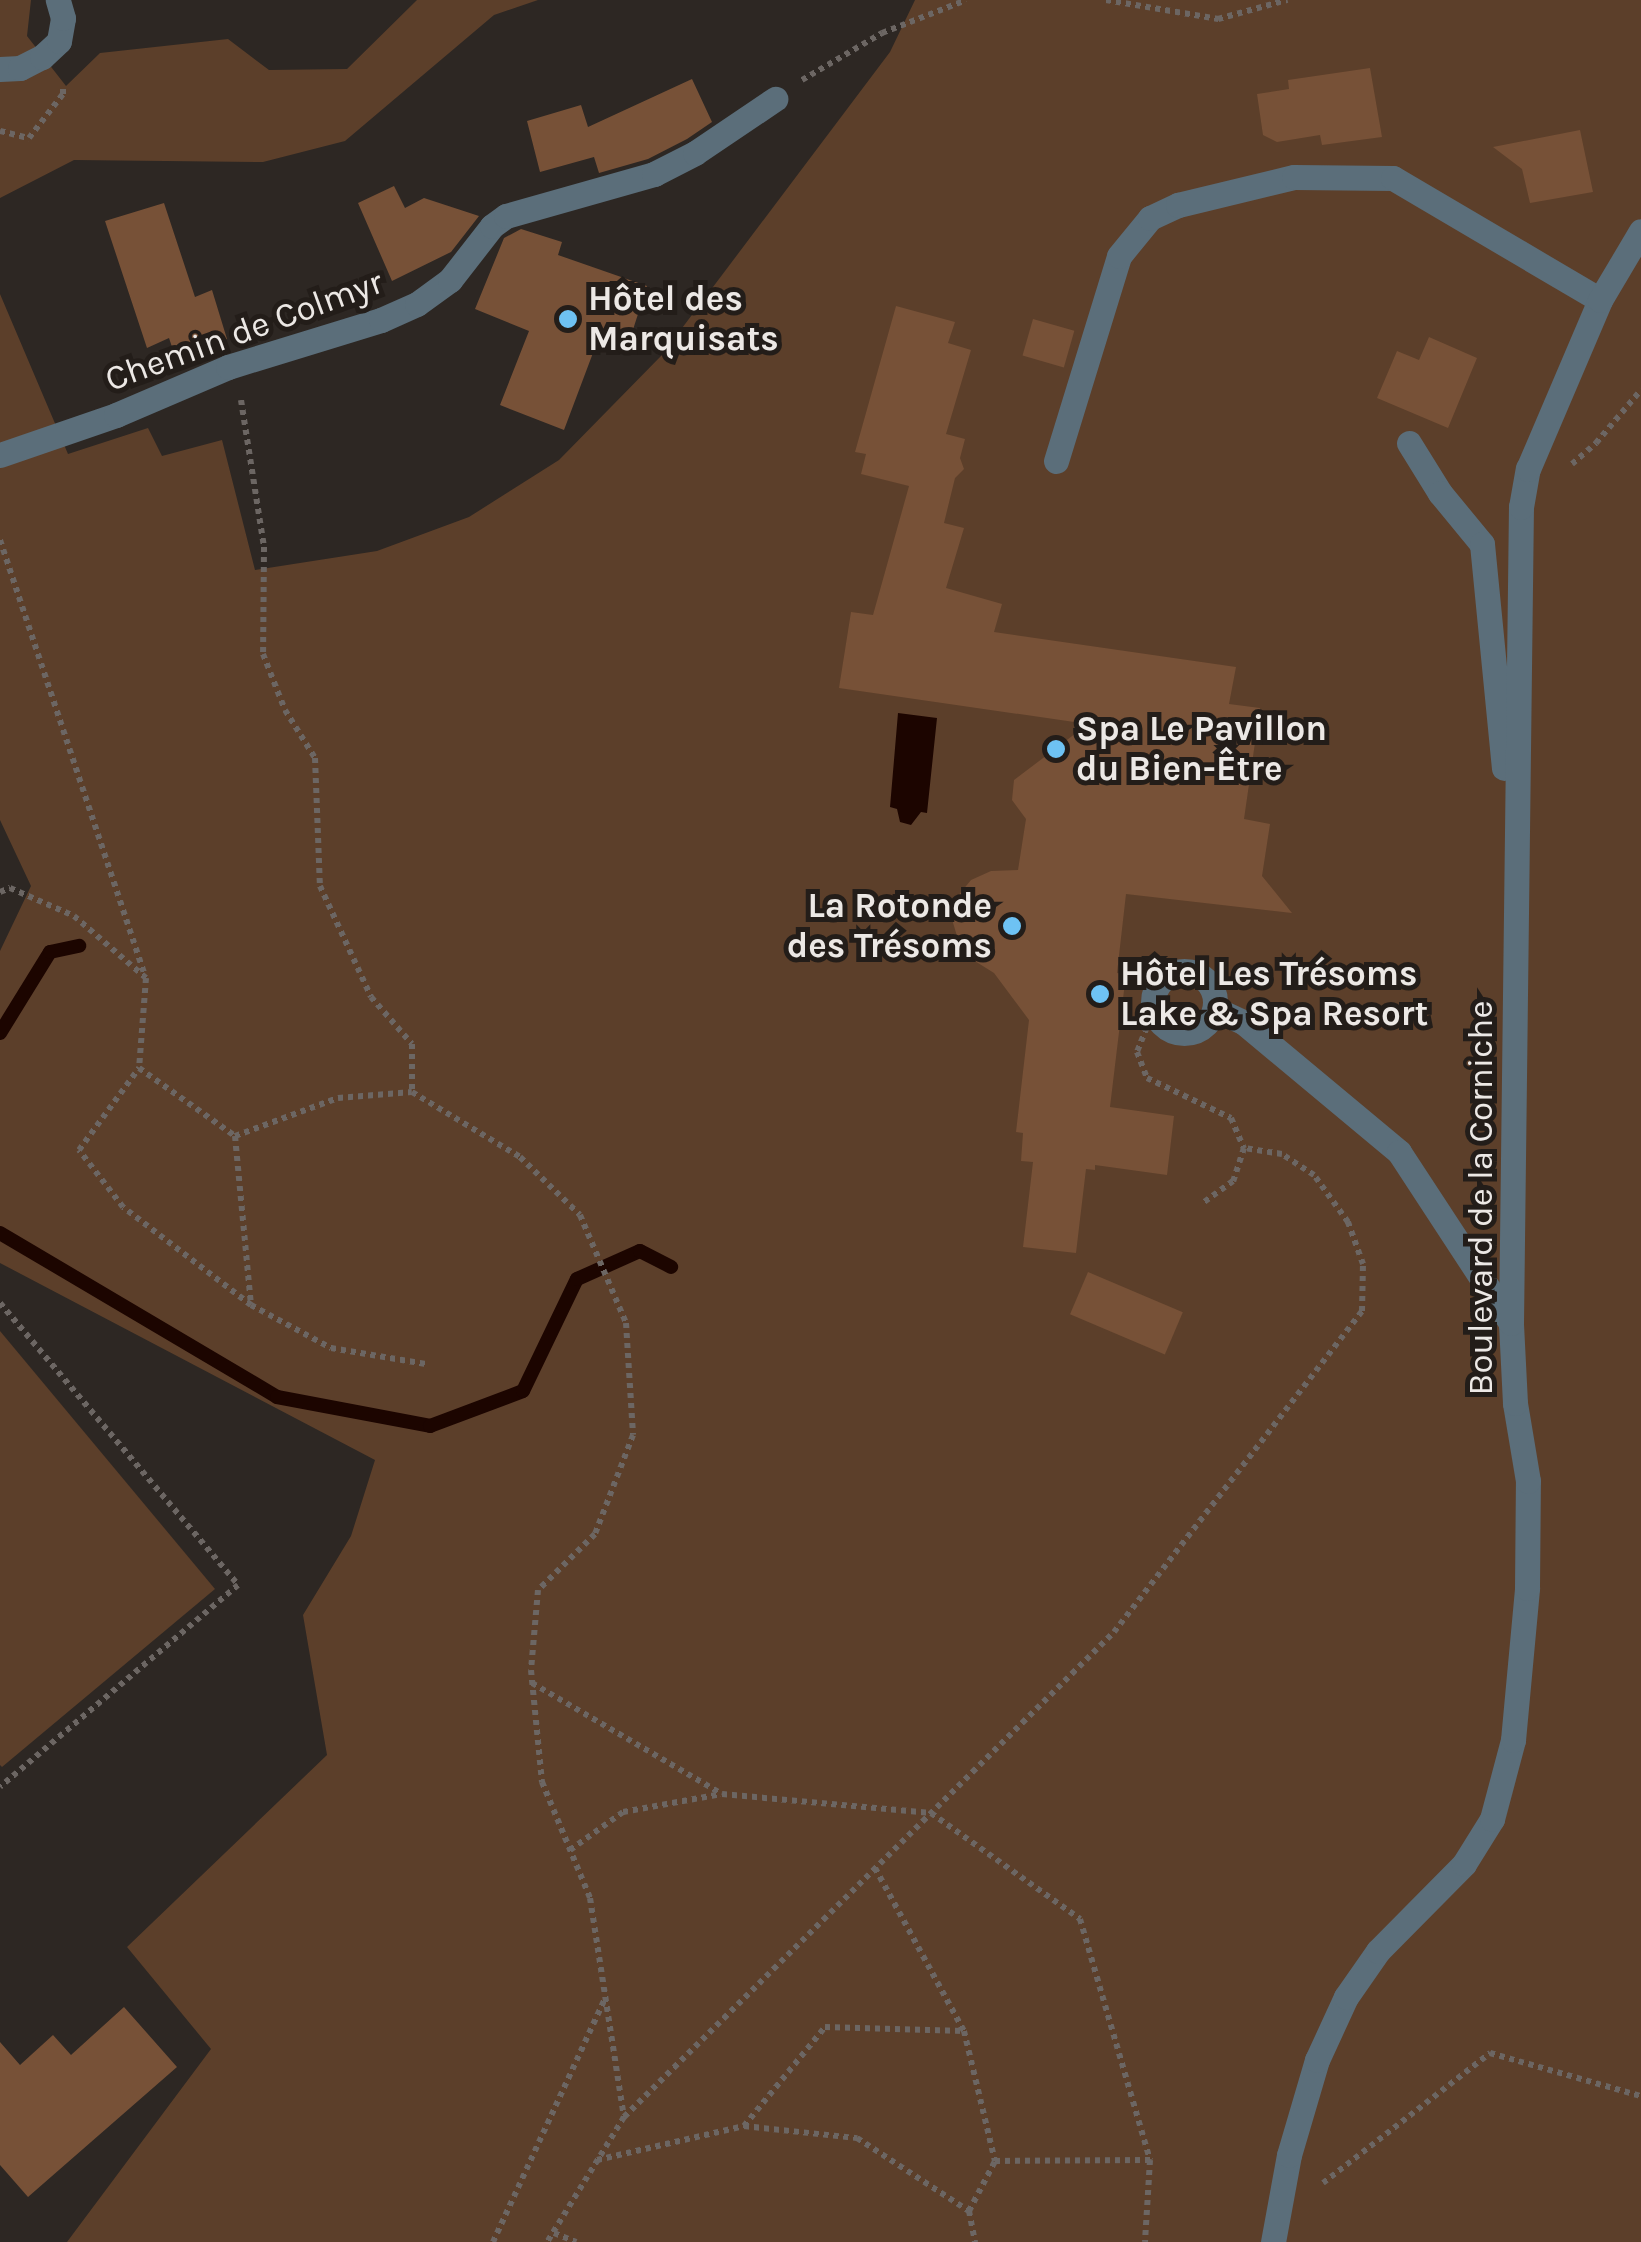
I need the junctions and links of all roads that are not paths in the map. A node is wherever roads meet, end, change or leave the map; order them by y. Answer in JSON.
{"nodes":[{"id":1,"x":58,"y":0,"type":"edge"},
{"id":2,"x":0,"y":69,"type":"edge"},
{"id":3,"x":775,"y":99,"type":"road end"},
{"id":4,"x":1641,"y":230,"type":"edge"},
{"id":5,"x":1600,"y":300,"type":"junction"},
{"id":6,"x":1410,"y":443,"type":"dead end"},
{"id":7,"x":0,"y":455,"type":"edge"},
{"id":8,"x":1056,"y":461,"type":"dead end"},
{"id":9,"x":1517,"y":907,"type":"junction"},
{"id":10,"x":1215,"y":1009,"type":"junction"},
{"id":11,"x":1510,"y":1323,"type":"junction"},
{"id":12,"x":1276,"y":2230,"type":"edge"}],
"edges":[{"from":1,"to":2,"type":"street"},
{"from":3,"to":7,"type":"street","name":"Chemin de Colmyr"},
{"from":4,"to":5,"type":"street","name":"Boulevard de la Corniche"},
{"from":5,"to":8,"type":"street"},
{"from":5,"to":9,"type":"street","name":"Boulevard de la Corniche"},
{"from":6,"to":9,"type":"street"},
{"from":9,"to":11,"type":"street","name":"Boulevard de la Corniche"},
{"from":10,"to":10,"type":"street"},
{"from":10,"to":11,"type":"street"},
{"from":11,"to":12,"type":"street","name":"Boulevard de la Corniche"}]}
